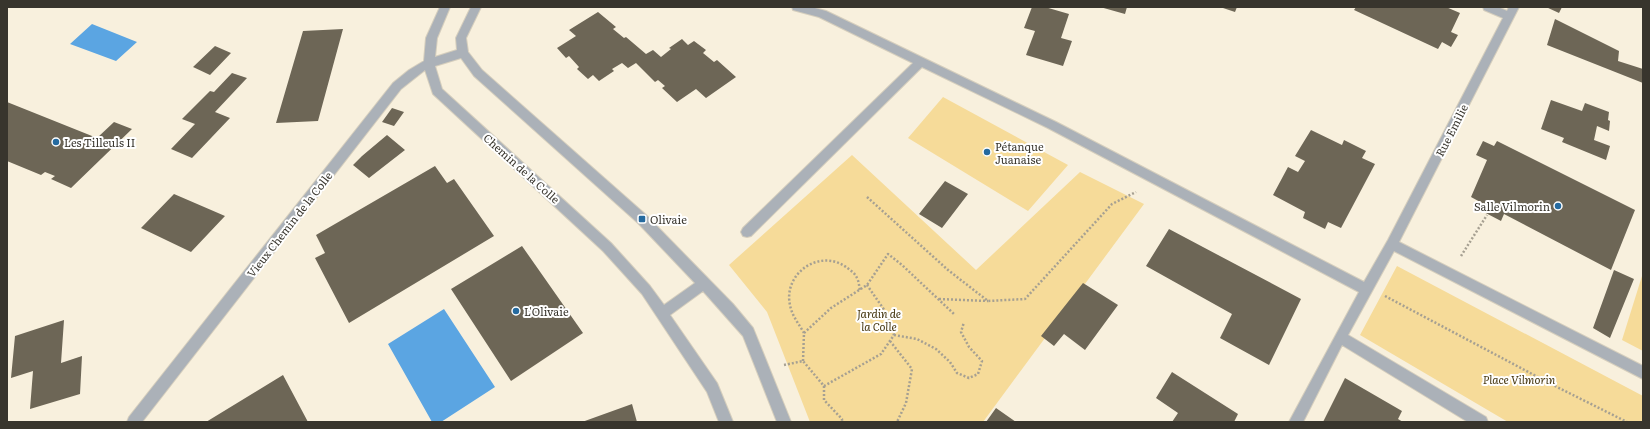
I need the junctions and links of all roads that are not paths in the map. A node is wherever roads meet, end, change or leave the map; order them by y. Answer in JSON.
{"nodes":[{"id":1,"x":445,"y":7,"type":"edge"},
{"id":2,"x":476,"y":7,"type":"edge"},
{"id":3,"x":797,"y":7,"type":"edge"},
{"id":4,"x":1488,"y":7,"type":"edge"},
{"id":5,"x":824,"y":11,"type":"edge"},
{"id":6,"x":1512,"y":12,"type":"edge"},
{"id":7,"x":463,"y":53,"type":"junction"},
{"id":8,"x":430,"y":62,"type":"junction"},
{"id":9,"x":920,"y":62,"type":"junction"},
{"id":10,"x":747,"y":232,"type":"dead end"},
{"id":11,"x":1392,"y":244,"type":"junction"},
{"id":12,"x":703,"y":284,"type":"junction"},
{"id":13,"x":1366,"y":290,"type":"junction"},
{"id":14,"x":663,"y":313,"type":"junction"},
{"id":15,"x":1340,"y":338,"type":"junction"},
{"id":16,"x":1643,"y":373,"type":"edge"},
{"id":17,"x":134,"y":422,"type":"edge"},
{"id":18,"x":726,"y":422,"type":"edge"},
{"id":19,"x":784,"y":422,"type":"edge"},
{"id":20,"x":1296,"y":422,"type":"edge"},
{"id":21,"x":1481,"y":422,"type":"edge"}],
"edges":[{"from":1,"to":8,"type":"street","name":"Chemin de la Colle"},
{"from":2,"to":7,"type":"street"},
{"from":3,"to":5,"type":"street"},
{"from":4,"to":6,"type":"street"},
{"from":5,"to":9,"type":"street"},
{"from":6,"to":11,"type":"street","name":"Rue Emilie"},
{"from":7,"to":8,"type":"street","name":"Vieux Chemin de la Colle"},
{"from":7,"to":12,"type":"street"},
{"from":8,"to":14,"type":"street","name":"Chemin de la Colle"},
{"from":8,"to":17,"type":"street","name":"Vieux Chemin de la Colle"},
{"from":9,"to":10,"type":"street"},
{"from":9,"to":13,"type":"street"},
{"from":11,"to":13,"type":"street"},
{"from":11,"to":16,"type":"street"},
{"from":12,"to":14,"type":"street"},
{"from":12,"to":19,"type":"street"},
{"from":13,"to":15,"type":"street"},
{"from":14,"to":18,"type":"street","name":"Chemin de la Colle"},
{"from":15,"to":20,"type":"street"},
{"from":15,"to":21,"type":"street"}]}
